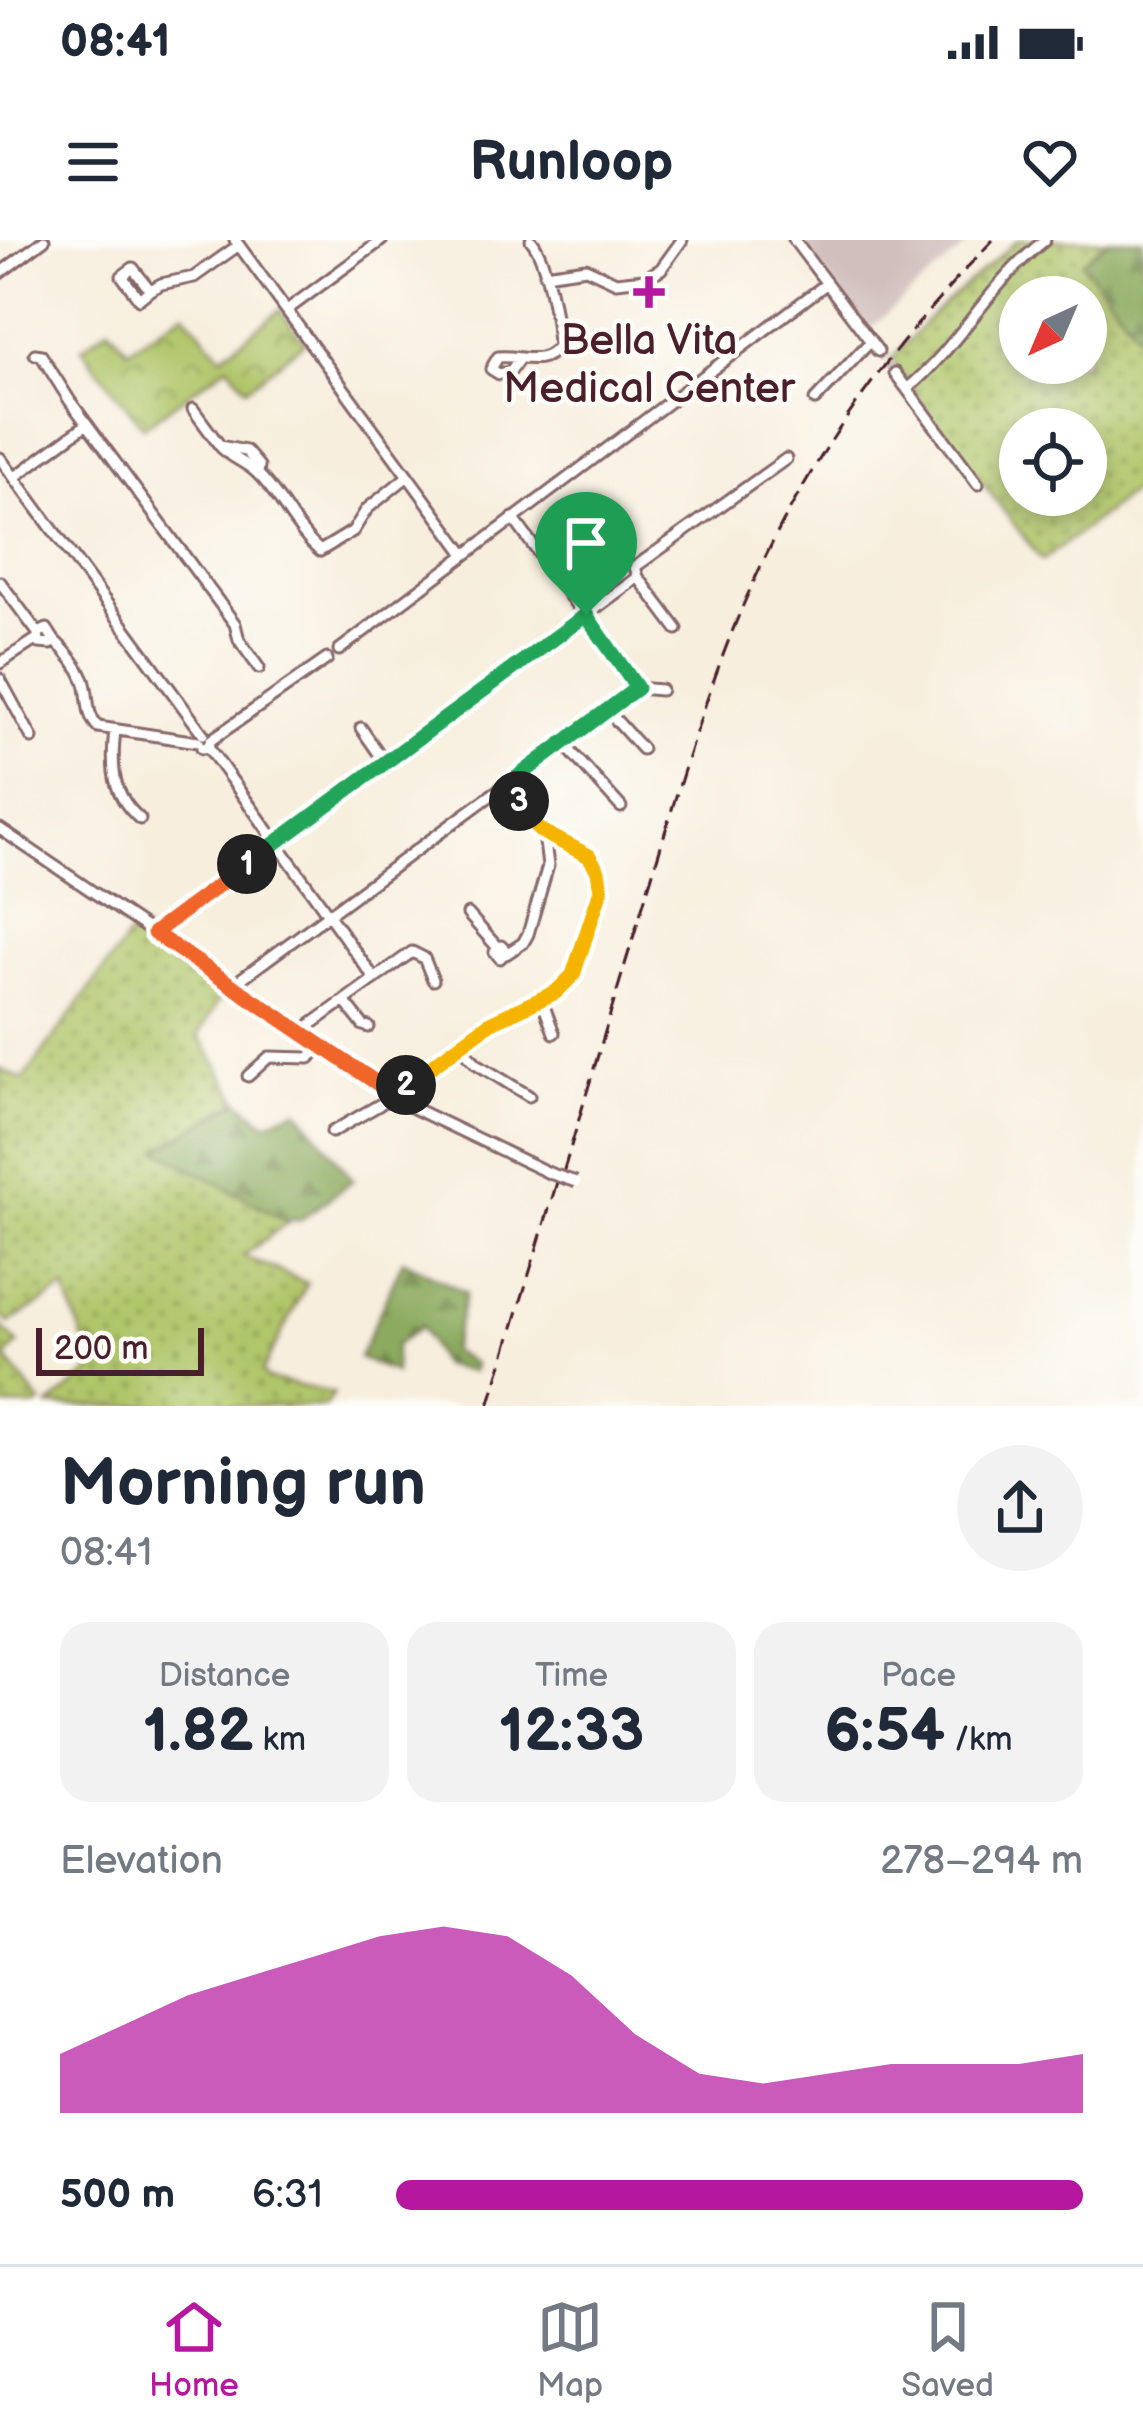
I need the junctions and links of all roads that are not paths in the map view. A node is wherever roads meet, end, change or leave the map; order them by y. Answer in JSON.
{"nodes":[{"id":1,"x":44,"y":240,"type":"edge"},
{"id":2,"x":382,"y":240,"type":"edge"},
{"id":3,"x":531,"y":240,"type":"edge"},
{"id":4,"x":682,"y":240,"type":"edge"},
{"id":5,"x":794,"y":240,"type":"edge"},
{"id":6,"x":1045,"y":240,"type":"edge"},
{"id":7,"x":237,"y":243,"type":"edge"},
{"id":8,"x":0,"y":272,"type":"edge"},
{"id":9,"x":545,"y":274,"type":"junction"},
{"id":10,"x":826,"y":284,"type":"junction"},
{"id":11,"x":150,"y":290,"type":"dead end"},
{"id":12,"x":286,"y":310,"type":"junction"},
{"id":13,"x":35,"y":354,"type":"dead end"},
{"id":14,"x":519,"y":359,"type":"dead end"},
{"id":15,"x":895,"y":373,"type":"tunnel mouth"},
{"id":16,"x":907,"y":389,"type":"junction"},
{"id":17,"x":815,"y":400,"type":"dead end"},
{"id":18,"x":193,"y":409,"type":"dead end"},
{"id":19,"x":87,"y":424,"type":"junction"},
{"id":20,"x":0,"y":458,"type":"edge"},
{"id":21,"x":786,"y":459,"type":"dead end"},
{"id":22,"x":408,"y":476,"type":"junction"},
{"id":23,"x":15,"y":477,"type":"junction"},
{"id":24,"x":978,"y":484,"type":"dead end"},
{"id":25,"x":513,"y":518,"type":"junction"},
{"id":26,"x":466,"y":554,"type":"junction"},
{"id":27,"x":638,"y":577,"type":"junction"},
{"id":28,"x":0,"y":582,"type":"edge"},
{"id":29,"x":586,"y":615,"type":"junction"},
{"id":30,"x":677,"y":629,"type":"dead end"},
{"id":31,"x":38,"y":636,"type":"junction"},
{"id":32,"x":339,"y":650,"type":"dead end"},
{"id":33,"x":327,"y":659,"type":"dead end"},
{"id":34,"x":0,"y":663,"type":"edge"},
{"id":35,"x":259,"y":668,"type":"dead end"},
{"id":36,"x":0,"y":679,"type":"edge"},
{"id":37,"x":637,"y":688,"type":"junction"},
{"id":38,"x":661,"y":690,"type":"dead end"},
{"id":39,"x":607,"y":710,"type":"junction"},
{"id":40,"x":361,"y":728,"type":"dead end"},
{"id":41,"x":115,"y":730,"type":"junction"},
{"id":42,"x":32,"y":738,"type":"dead end"},
{"id":43,"x":205,"y":741,"type":"junction"},
{"id":44,"x":565,"y":744,"type":"junction"},
{"id":45,"x":642,"y":748,"type":"dead end"},
{"id":46,"x":384,"y":761,"type":"junction"},
{"id":47,"x":507,"y":785,"type":"junction"},
{"id":48,"x":621,"y":807,"type":"dead end"},
{"id":49,"x":140,"y":819,"type":"dead end"},
{"id":50,"x":0,"y":829,"type":"edge"},
{"id":51,"x":544,"y":834,"type":"junction"},
{"id":52,"x":559,"y":841,"type":"junction"},
{"id":53,"x":275,"y":844,"type":"junction"},
{"id":54,"x":548,"y":855,"type":"junction"},
{"id":55,"x":328,"y":914,"type":"junction"},
{"id":56,"x":468,"y":914,"type":"dead end"},
{"id":57,"x":154,"y":933,"type":"junction"},
{"id":58,"x":374,"y":978,"type":"junction"},
{"id":59,"x":433,"y":980,"type":"dead end"},
{"id":60,"x":234,"y":984,"type":"junction"},
{"id":61,"x":541,"y":998,"type":"junction"},
{"id":62,"x":344,"y":1001,"type":"junction"},
{"id":63,"x":369,"y":1027,"type":"dead end"},
{"id":64,"x":302,"y":1031,"type":"junction"},
{"id":65,"x":554,"y":1033,"type":"dead end"},
{"id":66,"x":323,"y":1046,"type":"junction"},
{"id":67,"x":460,"y":1046,"type":"junction"},
{"id":68,"x":248,"y":1076,"type":"dead end"},
{"id":69,"x":393,"y":1094,"type":"junction"},
{"id":70,"x":529,"y":1096,"type":"dead end"},
{"id":71,"x":332,"y":1132,"type":"dead end"},
{"id":72,"x":576,"y":1182,"type":"dead end"}],
"edges":[{"from":1,"to":8,"type":"street"},
{"from":2,"to":12,"type":"street"},
{"from":3,"to":9,"type":"street"},
{"from":4,"to":9,"type":"street"},
{"from":5,"to":10,"type":"street"},
{"from":6,"to":16,"type":"street"},
{"from":7,"to":11,"type":"street"},
{"from":7,"to":12,"type":"street"},
{"from":9,"to":14,"type":"street"},
{"from":10,"to":17,"type":"street"},
{"from":10,"to":25,"type":"street"},
{"from":12,"to":22,"type":"street"},
{"from":13,"to":19,"type":"street"},
{"from":15,"to":16,"type":"street"},
{"from":16,"to":24,"type":"street"},
{"from":18,"to":22,"type":"street"},
{"from":19,"to":23,"type":"street"},
{"from":19,"to":35,"type":"street"},
{"from":20,"to":23,"type":"street"},
{"from":21,"to":27,"type":"street"},
{"from":22,"to":26,"type":"street"},
{"from":23,"to":43,"type":"street"},
{"from":25,"to":26,"type":"street"},
{"from":25,"to":29,"type":"street"},
{"from":26,"to":32,"type":"street"},
{"from":27,"to":29,"type":"street"},
{"from":27,"to":30,"type":"street"},
{"from":28,"to":31,"type":"street"},
{"from":29,"to":37,"type":"street"},
{"from":29,"to":46,"type":"street"},
{"from":31,"to":34,"type":"street"},
{"from":31,"to":41,"type":"street"},
{"from":33,"to":43,"type":"street"},
{"from":36,"to":42,"type":"street"},
{"from":37,"to":38,"type":"street"},
{"from":37,"to":39,"type":"street"},
{"from":39,"to":44,"type":"street"},
{"from":39,"to":45,"type":"street"},
{"from":40,"to":46,"type":"street"},
{"from":41,"to":43,"type":"street"},
{"from":41,"to":49,"type":"street"},
{"from":43,"to":53,"type":"street"},
{"from":44,"to":47,"type":"street"},
{"from":44,"to":48,"type":"street"},
{"from":46,"to":53,"type":"street"},
{"from":47,"to":51,"type":"street"},
{"from":47,"to":55,"type":"street"},
{"from":50,"to":57,"type":"street"},
{"from":51,"to":52,"type":"street"},
{"from":51,"to":54,"type":"street"},
{"from":52,"to":54,"type":"street"},
{"from":52,"to":61,"type":"street"},
{"from":53,"to":55,"type":"street"},
{"from":53,"to":57,"type":"street"},
{"from":54,"to":56,"type":"street"},
{"from":55,"to":58,"type":"street"},
{"from":55,"to":60,"type":"street"},
{"from":57,"to":60,"type":"street"},
{"from":58,"to":59,"type":"street"},
{"from":58,"to":62,"type":"street"},
{"from":60,"to":64,"type":"street"},
{"from":61,"to":65,"type":"street"},
{"from":61,"to":67,"type":"street"},
{"from":62,"to":63,"type":"street"},
{"from":62,"to":64,"type":"street"},
{"from":64,"to":66,"type":"street"},
{"from":66,"to":68,"type":"street"},
{"from":66,"to":69,"type":"street"},
{"from":67,"to":69,"type":"street"},
{"from":67,"to":70,"type":"street"},
{"from":69,"to":71,"type":"street"},
{"from":69,"to":72,"type":"street","bridge":true}]}
